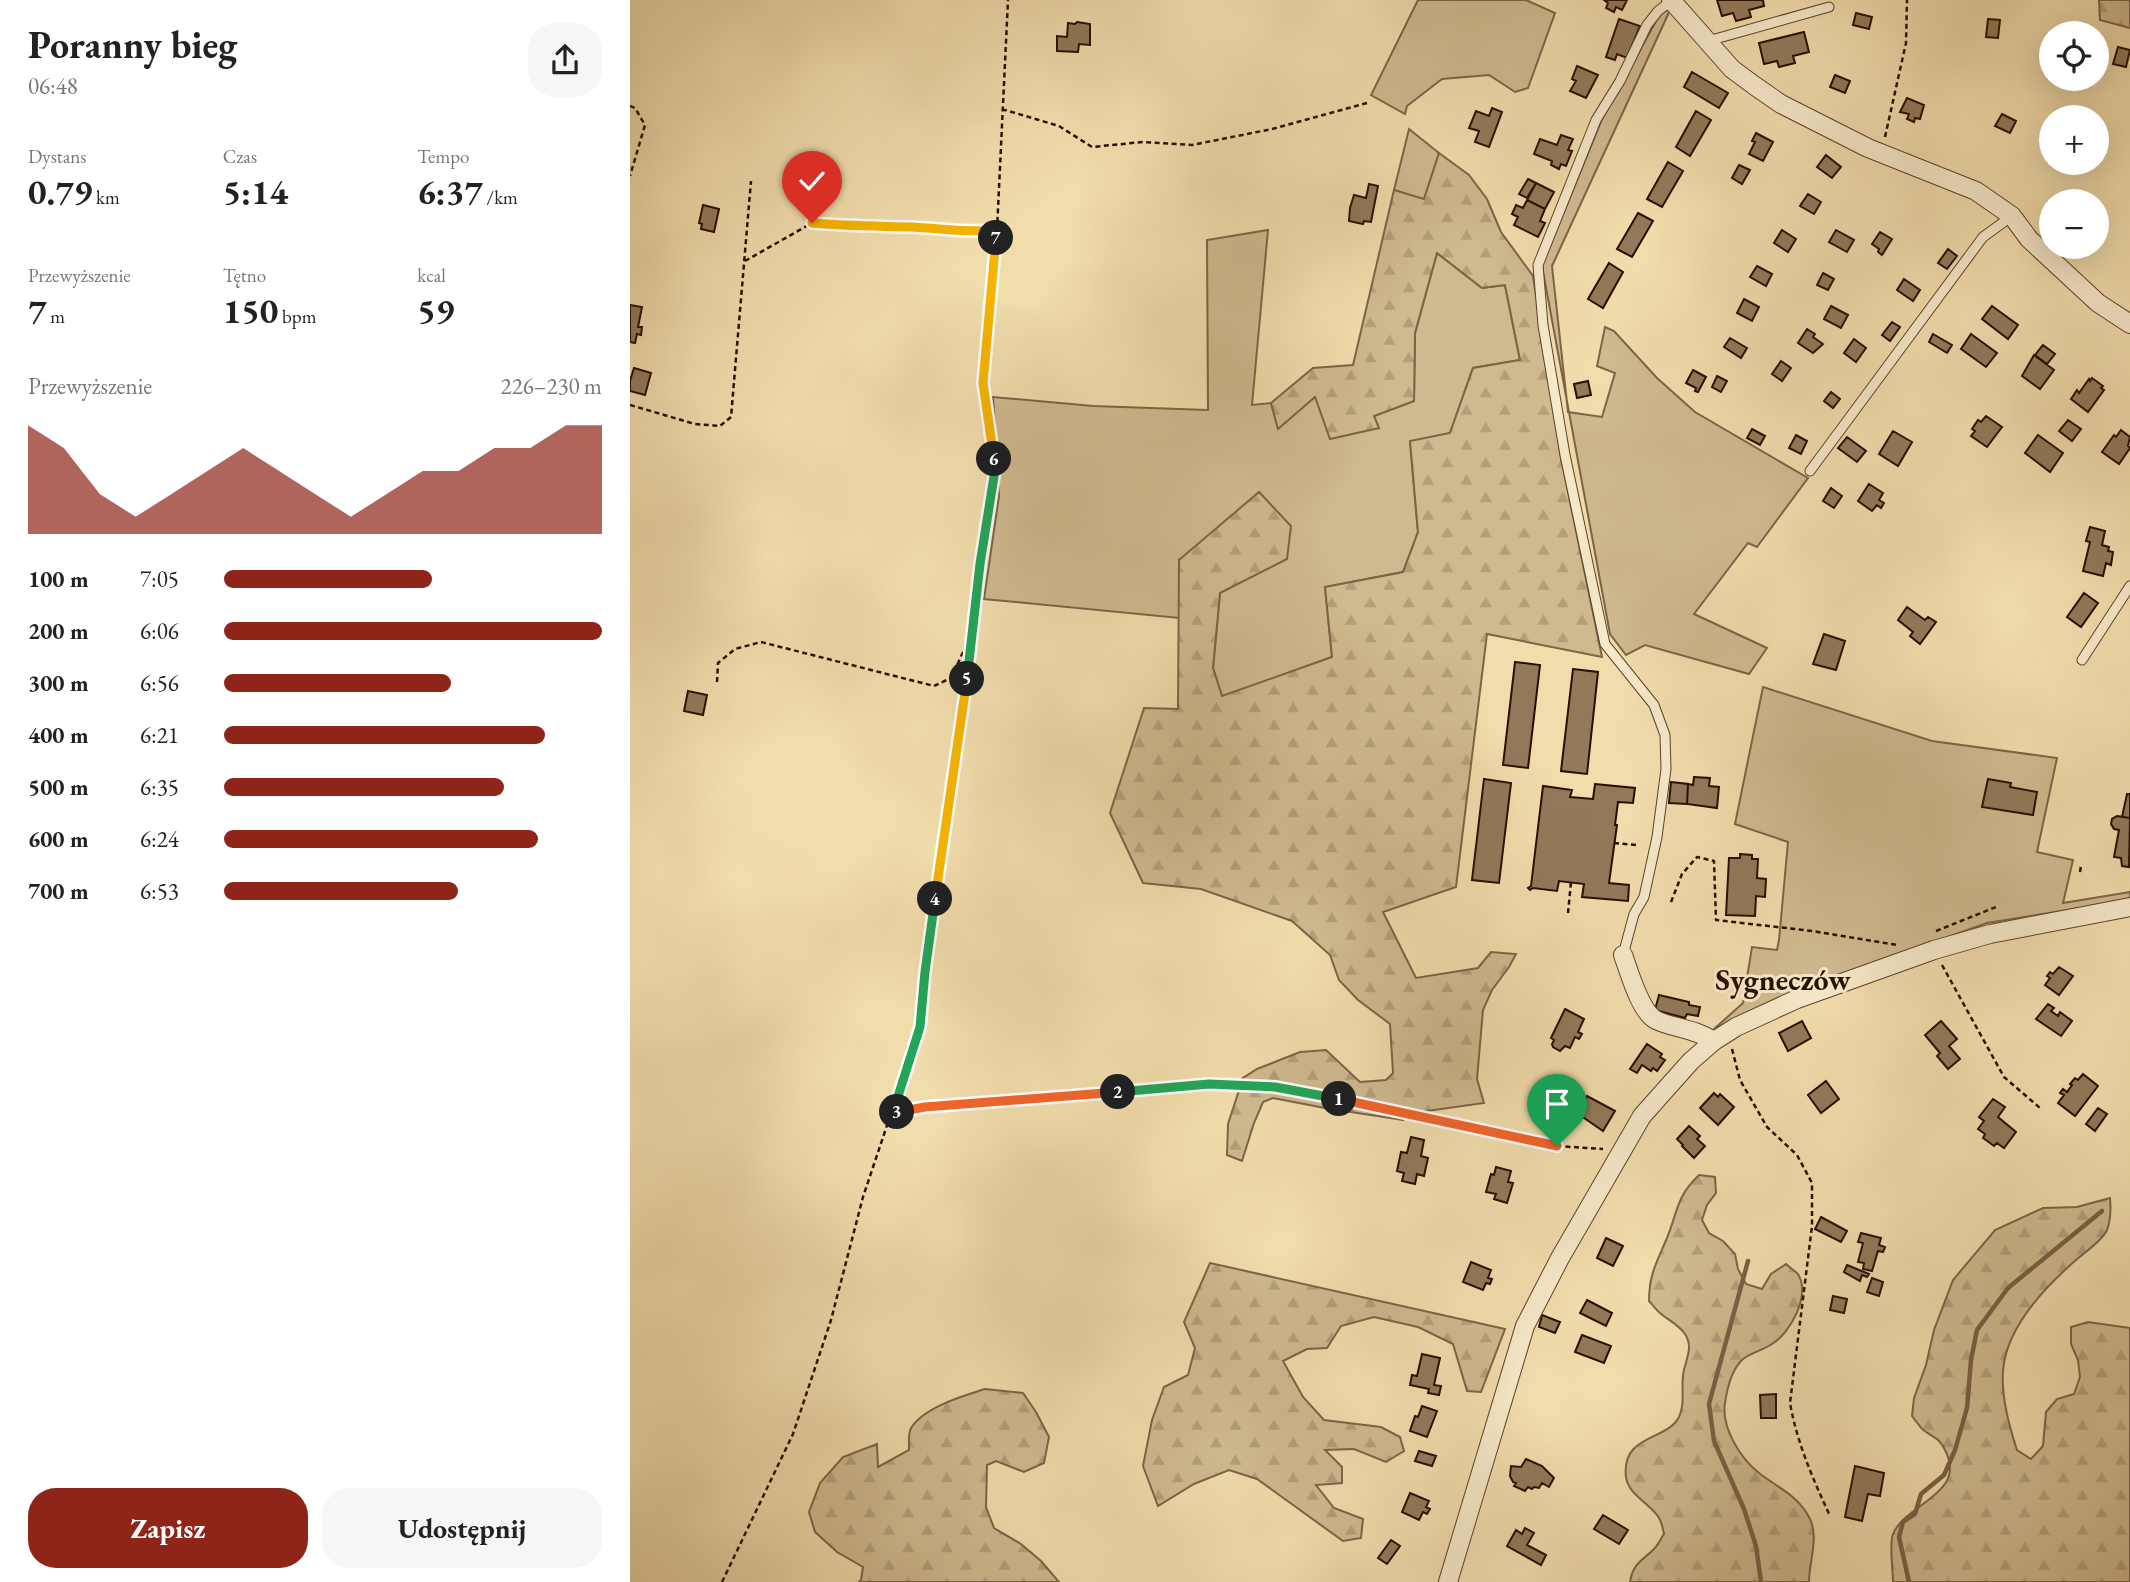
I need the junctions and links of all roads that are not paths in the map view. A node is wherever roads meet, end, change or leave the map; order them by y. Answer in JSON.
{"nodes":[{"id":1,"x":1671,"y":0,"type":"edge"},
{"id":2,"x":1829,"y":7,"type":"dead end"},
{"id":3,"x":1708,"y":41,"type":"junction"},
{"id":4,"x":2012,"y":216,"type":"junction"},
{"id":5,"x":2130,"y":324,"type":"edge"},
{"id":6,"x":1810,"y":471,"type":"dead end"},
{"id":7,"x":2130,"y":586,"type":"edge"},
{"id":8,"x":2082,"y":660,"type":"dead end"},
{"id":9,"x":2130,"y":907,"type":"edge"},
{"id":10,"x":1623,"y":955,"type":"joint"},
{"id":11,"x":1721,"y":1037,"type":"junction"},
{"id":12,"x":1448,"y":1582,"type":"edge"}],
"edges":[{"from":1,"to":3,"type":"street"},
{"from":1,"to":10,"type":"lane"},
{"from":2,"to":3,"type":"lane"},
{"from":3,"to":4,"type":"street"},
{"from":4,"to":5,"type":"street"},
{"from":4,"to":6,"type":"lane"},
{"from":7,"to":8,"type":"lane"},
{"from":9,"to":11,"type":"street"},
{"from":10,"to":11,"type":"street"},
{"from":11,"to":12,"type":"street"}]}
